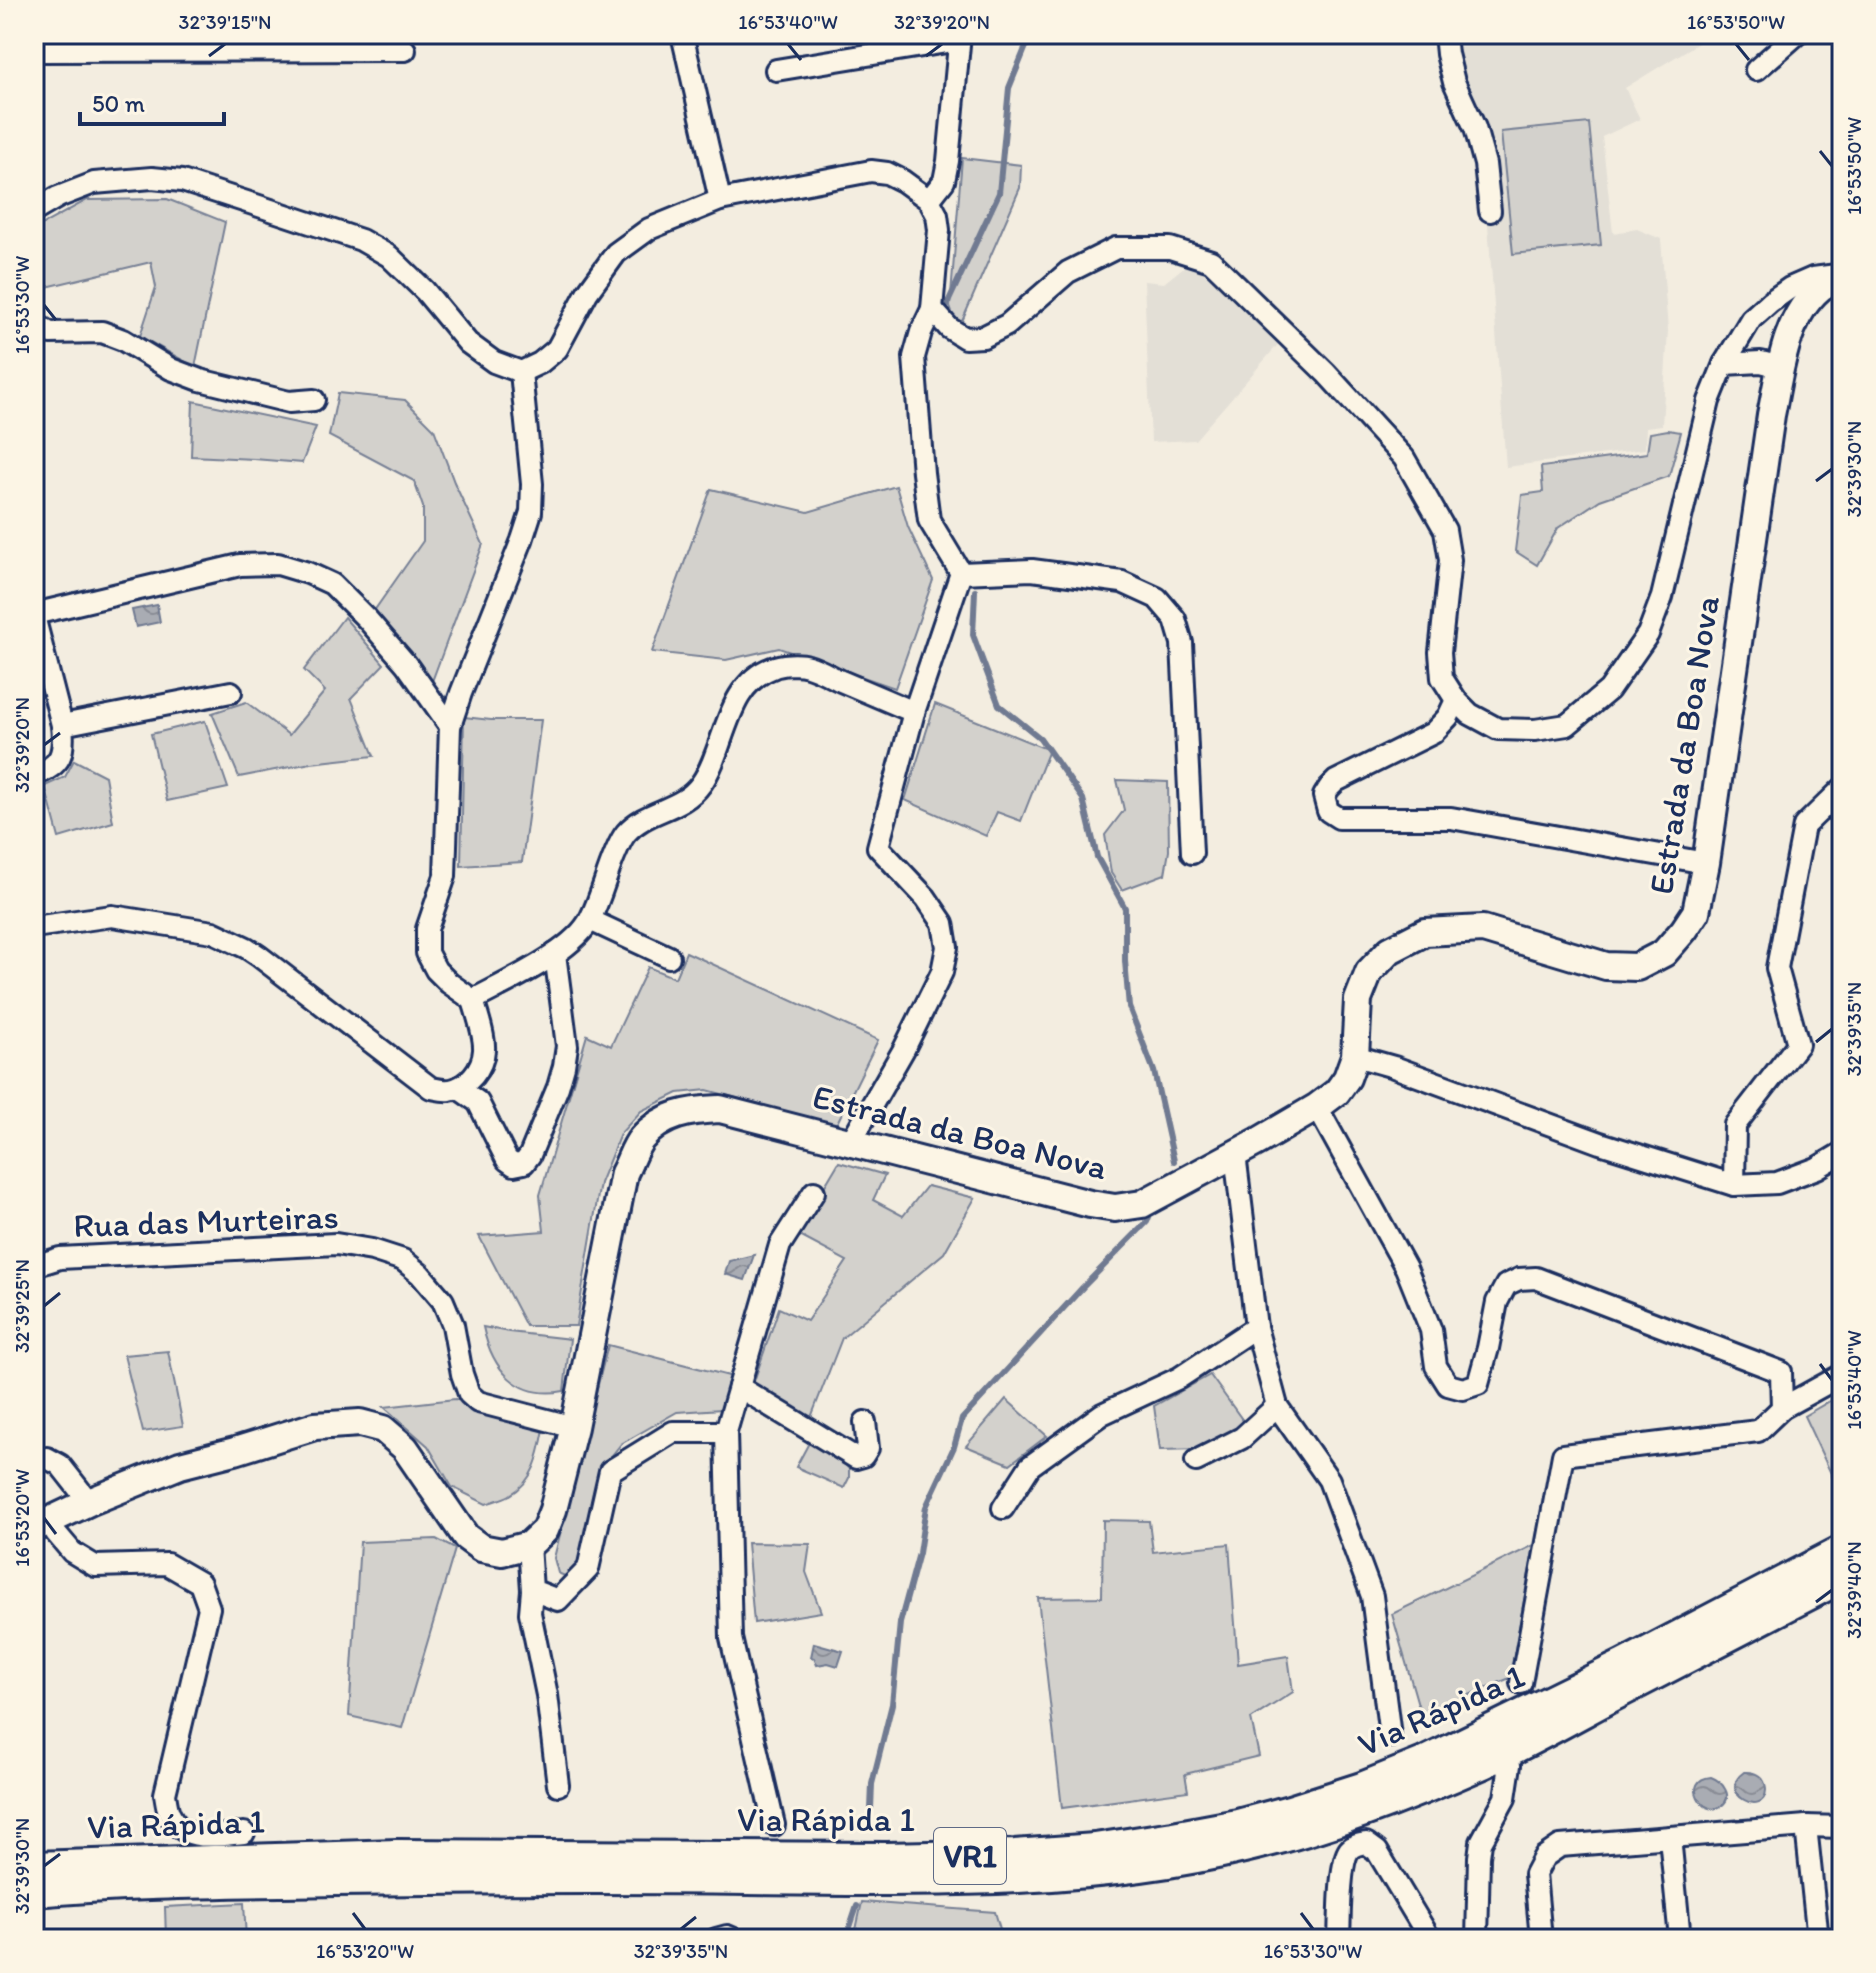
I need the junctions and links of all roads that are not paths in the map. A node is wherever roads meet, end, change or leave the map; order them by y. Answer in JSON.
{"nodes":[{"id":1,"x":682,"y":34,"type":"edge"},
{"id":2,"x":1445,"y":34,"type":"edge"},
{"id":3,"x":1797,"y":34,"type":"edge"},
{"id":4,"x":959,"y":37,"type":"edge"},
{"id":5,"x":405,"y":50,"type":"dead end"},
{"id":6,"x":34,"y":51,"type":"edge"},
{"id":7,"x":776,"y":70,"type":"dead end"},
{"id":8,"x":1756,"y":70,"type":"dead end"},
{"id":9,"x":720,"y":200,"type":"junction"},
{"id":10,"x":929,"y":200,"type":"junction"},
{"id":11,"x":34,"y":211,"type":"edge"},
{"id":12,"x":1490,"y":211,"type":"dead end"},
{"id":13,"x":1842,"y":275,"type":"edge"},
{"id":14,"x":932,"y":309,"type":"junction"},
{"id":15,"x":34,"y":320,"type":"edge"},
{"id":16,"x":1724,"y":364,"type":"junction"},
{"id":17,"x":1781,"y":367,"type":"junction"},
{"id":18,"x":521,"y":372,"type":"junction"},
{"id":19,"x":314,"y":400,"type":"dead end"},
{"id":20,"x":961,"y":573,"type":"junction"},
{"id":21,"x":34,"y":615,"type":"edge"},
{"id":22,"x":231,"y":692,"type":"dead end"},
{"id":23,"x":1456,"y":700,"type":"junction"},
{"id":24,"x":914,"y":712,"type":"junction"},
{"id":25,"x":62,"y":725,"type":"junction"},
{"id":26,"x":450,"y":726,"type":"junction"},
{"id":27,"x":34,"y":775,"type":"edge"},
{"id":28,"x":1842,"y":789,"type":"edge"},
{"id":29,"x":1192,"y":853,"type":"dead end"},
{"id":30,"x":1706,"y":863,"type":"junction"},
{"id":31,"x":590,"y":920,"type":"junction"},
{"id":32,"x":34,"y":927,"type":"edge"},
{"id":33,"x":555,"y":954,"type":"junction"},
{"id":34,"x":669,"y":957,"type":"dead end"},
{"id":35,"x":473,"y":1000,"type":"junction"},
{"id":36,"x":1355,"y":1056,"type":"junction"},
{"id":37,"x":458,"y":1088,"type":"junction"},
{"id":38,"x":1317,"y":1107,"type":"junction"},
{"id":39,"x":850,"y":1143,"type":"junction"},
{"id":40,"x":1842,"y":1153,"type":"edge"},
{"id":41,"x":1235,"y":1154,"type":"junction"},
{"id":42,"x":1734,"y":1185,"type":"junction"},
{"id":43,"x":814,"y":1192,"type":"dead end"},
{"id":44,"x":34,"y":1266,"type":"edge"},
{"id":45,"x":1256,"y":1327,"type":"junction"},
{"id":46,"x":1842,"y":1375,"type":"edge"},
{"id":47,"x":739,"y":1387,"type":"junction"},
{"id":48,"x":1277,"y":1406,"type":"junction"},
{"id":49,"x":1782,"y":1408,"type":"junction"},
{"id":50,"x":865,"y":1422,"type":"dead end"},
{"id":51,"x":574,"y":1427,"type":"junction"},
{"id":52,"x":726,"y":1432,"type":"junction"},
{"id":53,"x":34,"y":1461,"type":"edge"},
{"id":54,"x":1196,"y":1461,"type":"dead end"},
{"id":55,"x":89,"y":1502,"type":"junction"},
{"id":56,"x":1003,"y":1508,"type":"dead end"},
{"id":57,"x":42,"y":1524,"type":"edge"},
{"id":58,"x":529,"y":1545,"type":"junction"},
{"id":59,"x":1842,"y":1551,"type":"edge"},
{"id":60,"x":1842,"y":1577,"type":"edge"},
{"id":61,"x":532,"y":1590,"type":"junction"},
{"id":62,"x":1521,"y":1683,"type":"dead end"},
{"id":63,"x":1390,"y":1736,"type":"dead end"},
{"id":64,"x":1510,"y":1765,"type":"dead end"},
{"id":65,"x":558,"y":1785,"type":"dead end"},
{"id":66,"x":774,"y":1825,"type":"dead end"},
{"id":67,"x":1806,"y":1826,"type":"junction"},
{"id":68,"x":1842,"y":1827,"type":"edge"},
{"id":69,"x":244,"y":1833,"type":"dead end"},
{"id":70,"x":1670,"y":1837,"type":"junction"},
{"id":71,"x":34,"y":1867,"type":"edge"},
{"id":72,"x":34,"y":1891,"type":"edge"},
{"id":73,"x":716,"y":1939,"type":"edge"},
{"id":74,"x":734,"y":1939,"type":"edge"},
{"id":75,"x":1339,"y":1939,"type":"edge"},
{"id":76,"x":1430,"y":1939,"type":"edge"},
{"id":77,"x":1477,"y":1939,"type":"edge"},
{"id":78,"x":1541,"y":1939,"type":"edge"},
{"id":79,"x":1680,"y":1939,"type":"edge"},
{"id":80,"x":1818,"y":1939,"type":"edge"}],
"edges":[{"from":1,"to":9,"type":"street"},
{"from":2,"to":12,"type":"street"},
{"from":3,"to":8,"type":"street"},
{"from":4,"to":7,"type":"street"},
{"from":4,"to":10,"type":"street"},
{"from":5,"to":6,"type":"street"},
{"from":9,"to":10,"type":"street"},
{"from":9,"to":18,"type":"street"},
{"from":10,"to":14,"type":"street"},
{"from":11,"to":18,"type":"street"},
{"from":13,"to":16,"type":"street"},
{"from":13,"to":17,"type":"main road","name":"Estrada da Boa Nova"},
{"from":14,"to":20,"type":"street"},
{"from":14,"to":23,"type":"street"},
{"from":15,"to":19,"type":"street"},
{"from":16,"to":17,"type":"street"},
{"from":16,"to":23,"type":"street"},
{"from":17,"to":30,"type":"main road","name":"Estrada da Boa Nova"},
{"from":18,"to":26,"type":"street"},
{"from":20,"to":24,"type":"street"},
{"from":20,"to":29,"type":"street"},
{"from":21,"to":25,"type":"street"},
{"from":21,"to":26,"type":"street"},
{"from":22,"to":25,"type":"street"},
{"from":23,"to":30,"type":"street"},
{"from":24,"to":31,"type":"street"},
{"from":24,"to":39,"type":"street"},
{"from":25,"to":27,"type":"street"},
{"from":26,"to":35,"type":"street"},
{"from":28,"to":42,"type":"street"},
{"from":30,"to":36,"type":"main road","name":"Estrada da Boa Nova"},
{"from":31,"to":33,"type":"street"},
{"from":31,"to":34,"type":"street"},
{"from":32,"to":37,"type":"street"},
{"from":33,"to":35,"type":"street"},
{"from":33,"to":37,"type":"street"},
{"from":35,"to":37,"type":"street"},
{"from":36,"to":38,"type":"main road","name":"Estrada da Boa Nova"},
{"from":36,"to":42,"type":"street"},
{"from":38,"to":41,"type":"main road","name":"Estrada da Boa Nova"},
{"from":38,"to":49,"type":"street"},
{"from":39,"to":41,"type":"main road","name":"Estrada da Boa Nova"},
{"from":39,"to":51,"type":"main road","name":"Estrada da Boa Nova"},
{"from":40,"to":42,"type":"street"},
{"from":41,"to":45,"type":"street"},
{"from":43,"to":47,"type":"street"},
{"from":44,"to":51,"type":"street","name":"Rua das Murteiras"},
{"from":45,"to":48,"type":"street"},
{"from":45,"to":56,"type":"street"},
{"from":46,"to":49,"type":"street"},
{"from":47,"to":50,"type":"street"},
{"from":47,"to":52,"type":"street"},
{"from":48,"to":54,"type":"street"},
{"from":48,"to":63,"type":"street"},
{"from":49,"to":62,"type":"street"},
{"from":51,"to":58,"type":"main road","name":"Estrada da Boa Nova"},
{"from":52,"to":61,"type":"street"},
{"from":52,"to":66,"type":"street"},
{"from":53,"to":55,"type":"street"},
{"from":55,"to":57,"type":"main road"},
{"from":55,"to":58,"type":"main road"},
{"from":57,"to":69,"type":"street"},
{"from":58,"to":61,"type":"street"},
{"from":59,"to":71,"type":"highway","name":"Via Rápida 1","number":"VR1"},
{"from":60,"to":72,"type":"highway","name":"Via Rápida 1","number":"VR1"},
{"from":61,"to":65,"type":"street"},
{"from":64,"to":77,"type":"street"},
{"from":67,"to":68,"type":"street"},
{"from":67,"to":70,"type":"street"},
{"from":67,"to":80,"type":"street"},
{"from":70,"to":78,"type":"street"},
{"from":70,"to":79,"type":"street"},
{"from":73,"to":74,"type":"street"},
{"from":75,"to":76,"type":"street"}]}
